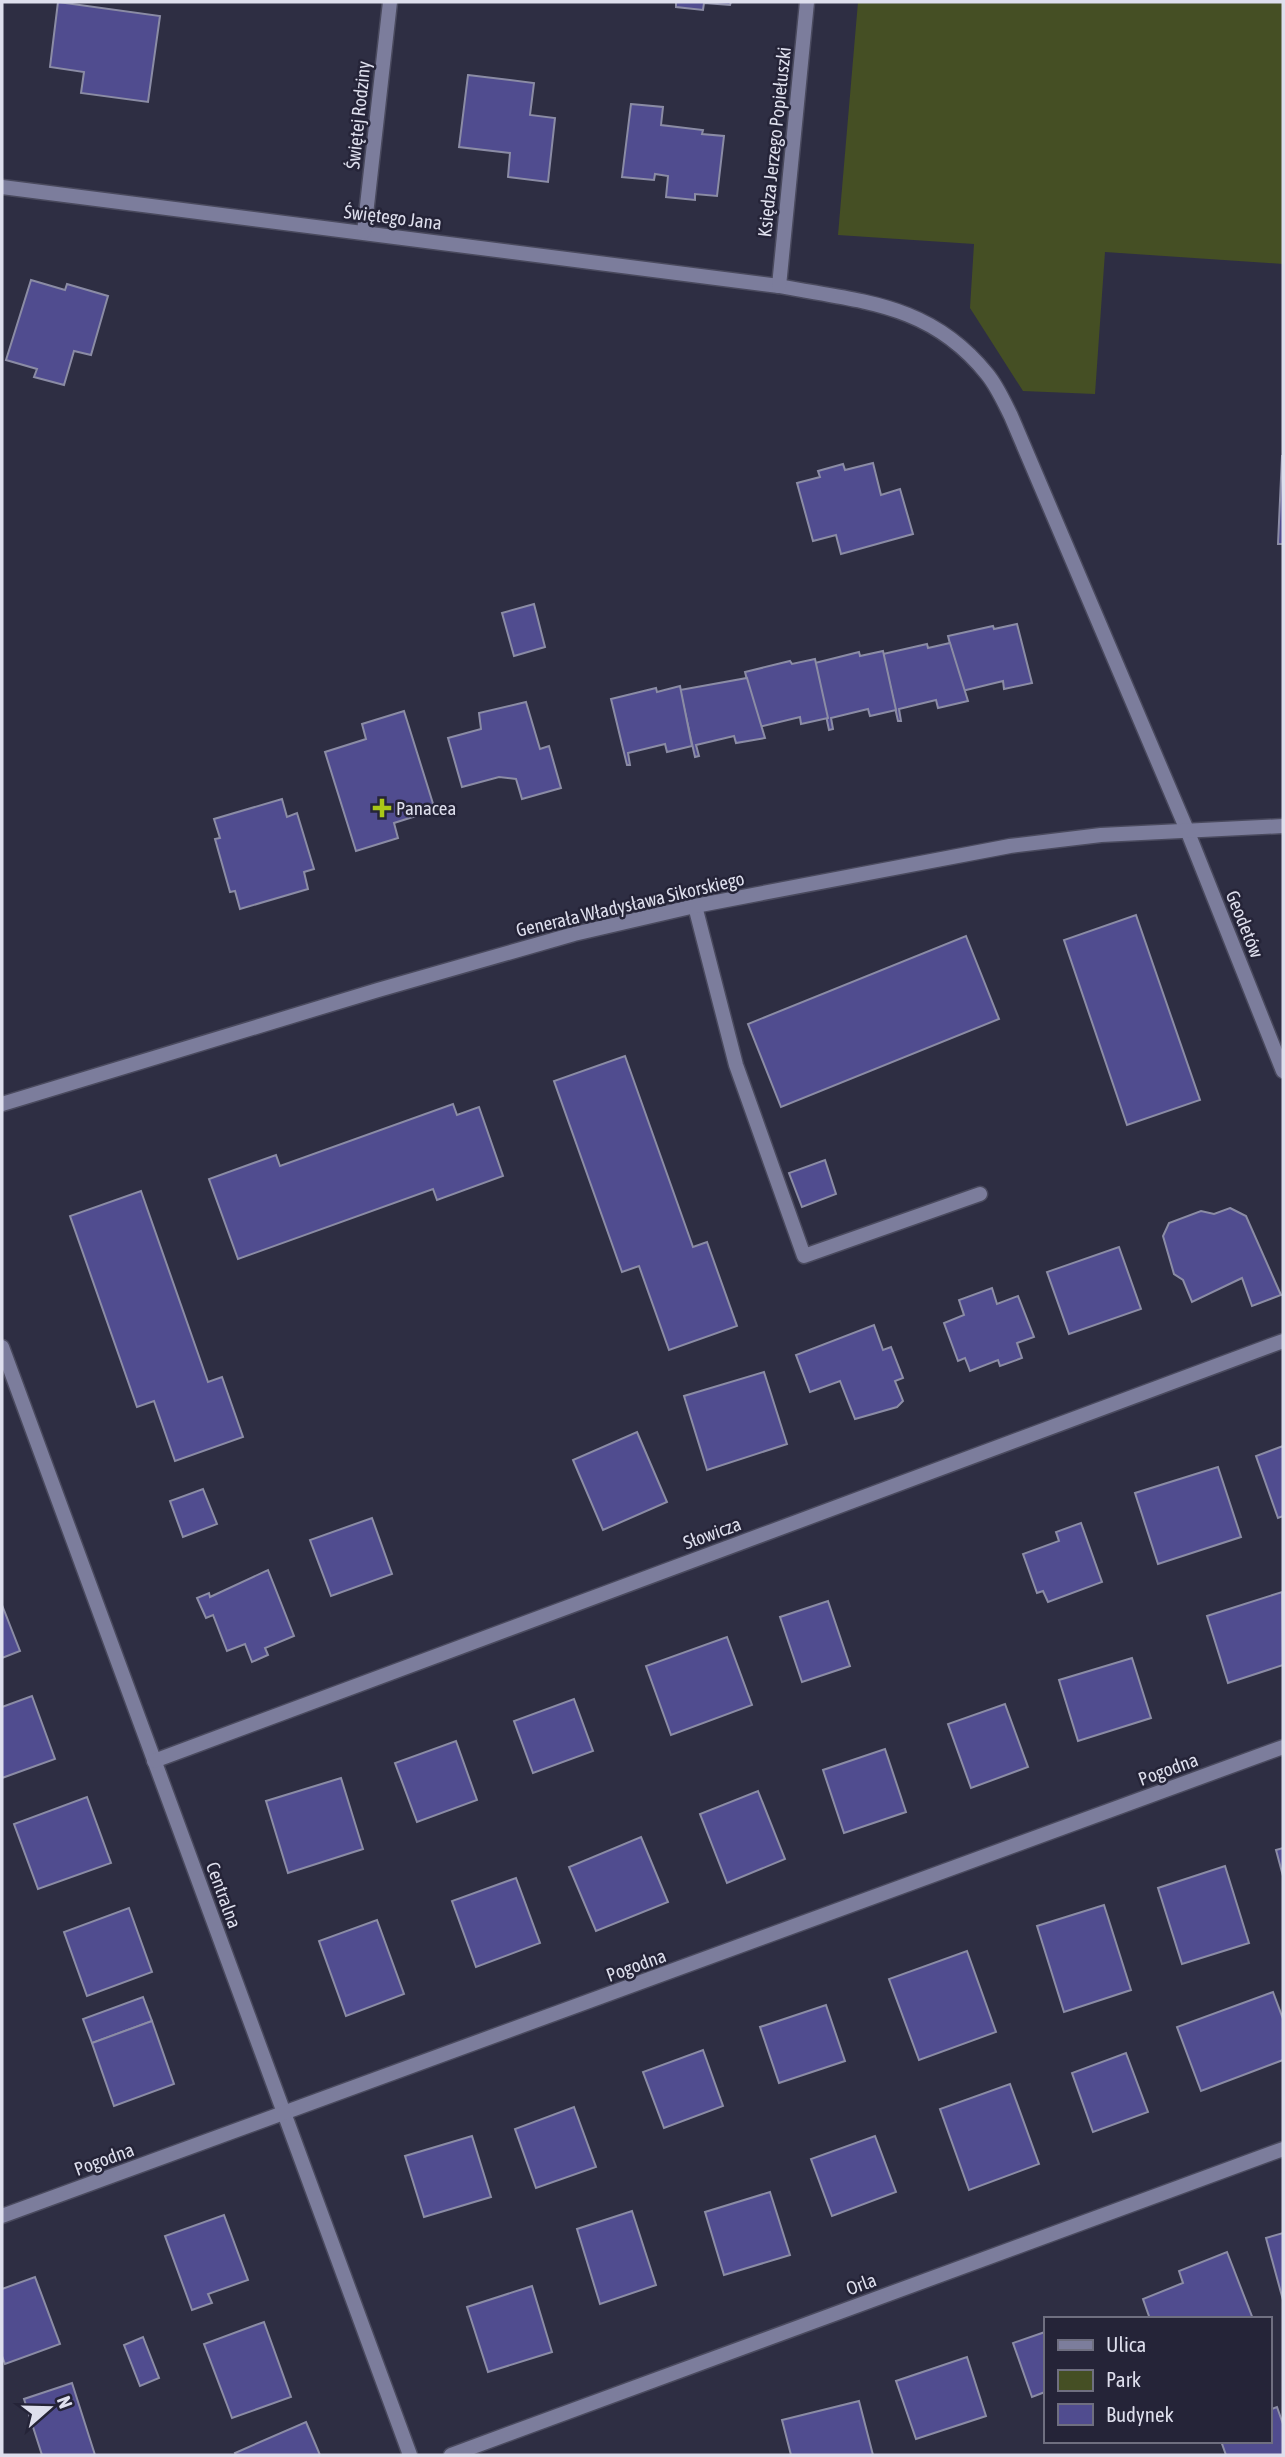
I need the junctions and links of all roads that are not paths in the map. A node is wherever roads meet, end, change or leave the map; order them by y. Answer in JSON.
{"nodes":[{"id":1,"x":390,"y":2,"type":"edge"},
{"id":2,"x":807,"y":2,"type":"edge"},
{"id":3,"x":2,"y":187,"type":"edge"},
{"id":4,"x":364,"y":232,"type":"junction"},
{"id":5,"x":779,"y":286,"type":"junction"},
{"id":6,"x":1283,"y":827,"type":"edge"},
{"id":7,"x":1187,"y":830,"type":"junction"},
{"id":8,"x":695,"y":906,"type":"junction"},
{"id":9,"x":1283,"y":1071,"type":"edge"},
{"id":10,"x":2,"y":1104,"type":"edge"},
{"id":11,"x":980,"y":1194,"type":"dead end"},
{"id":12,"x":1283,"y":1342,"type":"edge"},
{"id":13,"x":2,"y":1347,"type":"edge"},
{"id":14,"x":1283,"y":1747,"type":"edge"},
{"id":15,"x":154,"y":1760,"type":"junction"},
{"id":16,"x":284,"y":2115,"type":"junction"},
{"id":17,"x":1283,"y":2149,"type":"edge"},
{"id":18,"x":2,"y":2216,"type":"edge"},
{"id":19,"x":410,"y":2455,"type":"edge"},
{"id":20,"x":451,"y":2455,"type":"edge"}],
"edges":[{"from":1,"to":4,"type":"street","name":"Świętej Rodziny"},
{"from":2,"to":5,"type":"street","name":"Księdza Jerzego Popiełuszki"},
{"from":3,"to":4,"type":"street","name":"Świętego Jana"},
{"from":4,"to":5,"type":"street","name":"Świętego Jana"},
{"from":5,"to":7,"type":"street","name":"Świętego Jana"},
{"from":6,"to":7,"type":"street","name":"Generała Władysława Sikorskiego"},
{"from":7,"to":8,"type":"street","name":"Generała Władysława Sikorskiego"},
{"from":7,"to":9,"type":"street","name":"Geodetów"},
{"from":8,"to":10,"type":"street","name":"Generała Władysława Sikorskiego"},
{"from":8,"to":11,"type":"street"},
{"from":12,"to":15,"type":"street","name":"Słowicza"},
{"from":13,"to":15,"type":"street","name":"Centralna"},
{"from":14,"to":16,"type":"street","name":"Pogodna"},
{"from":15,"to":16,"type":"street","name":"Centralna"},
{"from":16,"to":18,"type":"street","name":"Pogodna"},
{"from":16,"to":19,"type":"street","name":"Centralna"},
{"from":17,"to":20,"type":"street","name":"Orla"}]}
